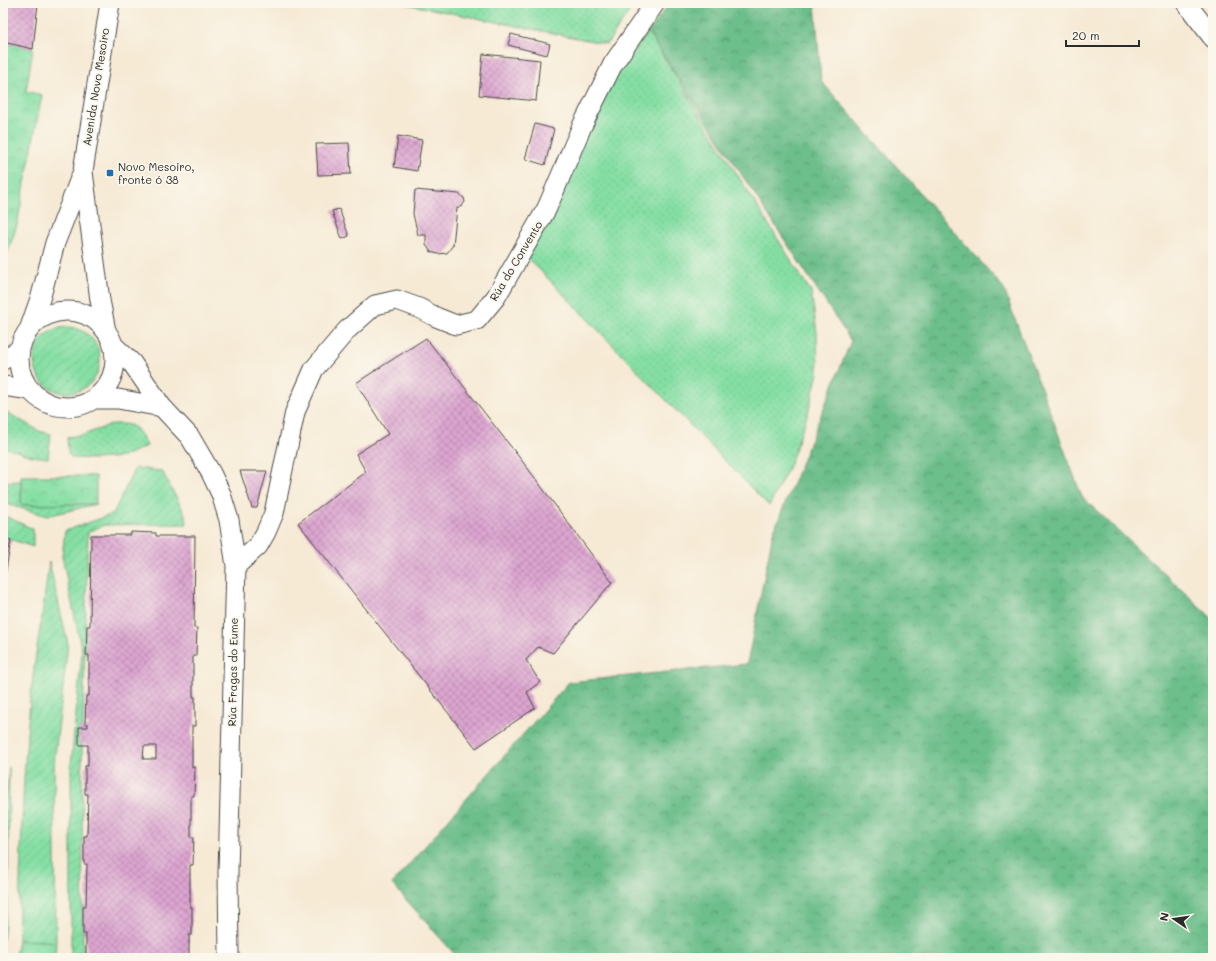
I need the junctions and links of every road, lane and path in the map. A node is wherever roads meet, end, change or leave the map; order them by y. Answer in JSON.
{"nodes":[{"id":1,"x":110,"y":3,"type":"edge"},
{"id":2,"x":655,"y":3,"type":"edge"},
{"id":3,"x":1186,"y":3,"type":"edge"},
{"id":4,"x":1213,"y":38,"type":"edge"},
{"id":5,"x":83,"y":171,"type":"junction"},
{"id":6,"x":29,"y":330,"type":"junction"},
{"id":7,"x":110,"y":338,"type":"junction"},
{"id":8,"x":20,"y":349,"type":"junction"},
{"id":9,"x":3,"y":360,"type":"edge"},
{"id":10,"x":3,"y":386,"type":"edge"},
{"id":11,"x":31,"y":390,"type":"junction"},
{"id":12,"x":94,"y":399,"type":"junction"},
{"id":13,"x":162,"y":407,"type":"junction"},
{"id":14,"x":236,"y":566,"type":"junction"},
{"id":15,"x":229,"y":958,"type":"edge"}],
"edges":[{"from":1,"to":5,"type":"street","name":"Avenida Novo Mesoiro"},
{"from":2,"to":14,"type":"street","name":"Rúa do Convento"},
{"from":3,"to":4,"type":"street"},
{"from":5,"to":6,"type":"street","name":"Avenida Novo Mesoiro"},
{"from":5,"to":7,"type":"street","name":"Avenida Novo Mesoiro"},
{"from":6,"to":7,"type":"street"},
{"from":6,"to":8,"type":"street"},
{"from":7,"to":12,"type":"street"},
{"from":7,"to":13,"type":"street","name":"Rúa Fragas do Eume"},
{"from":8,"to":9,"type":"street"},
{"from":8,"to":11,"type":"street"},
{"from":10,"to":11,"type":"street"},
{"from":11,"to":12,"type":"street"},
{"from":12,"to":13,"type":"street"},
{"from":13,"to":14,"type":"street","name":"Rúa Fragas do Eume"},
{"from":14,"to":15,"type":"street","name":"Rúa Fragas do Eume"}]}
